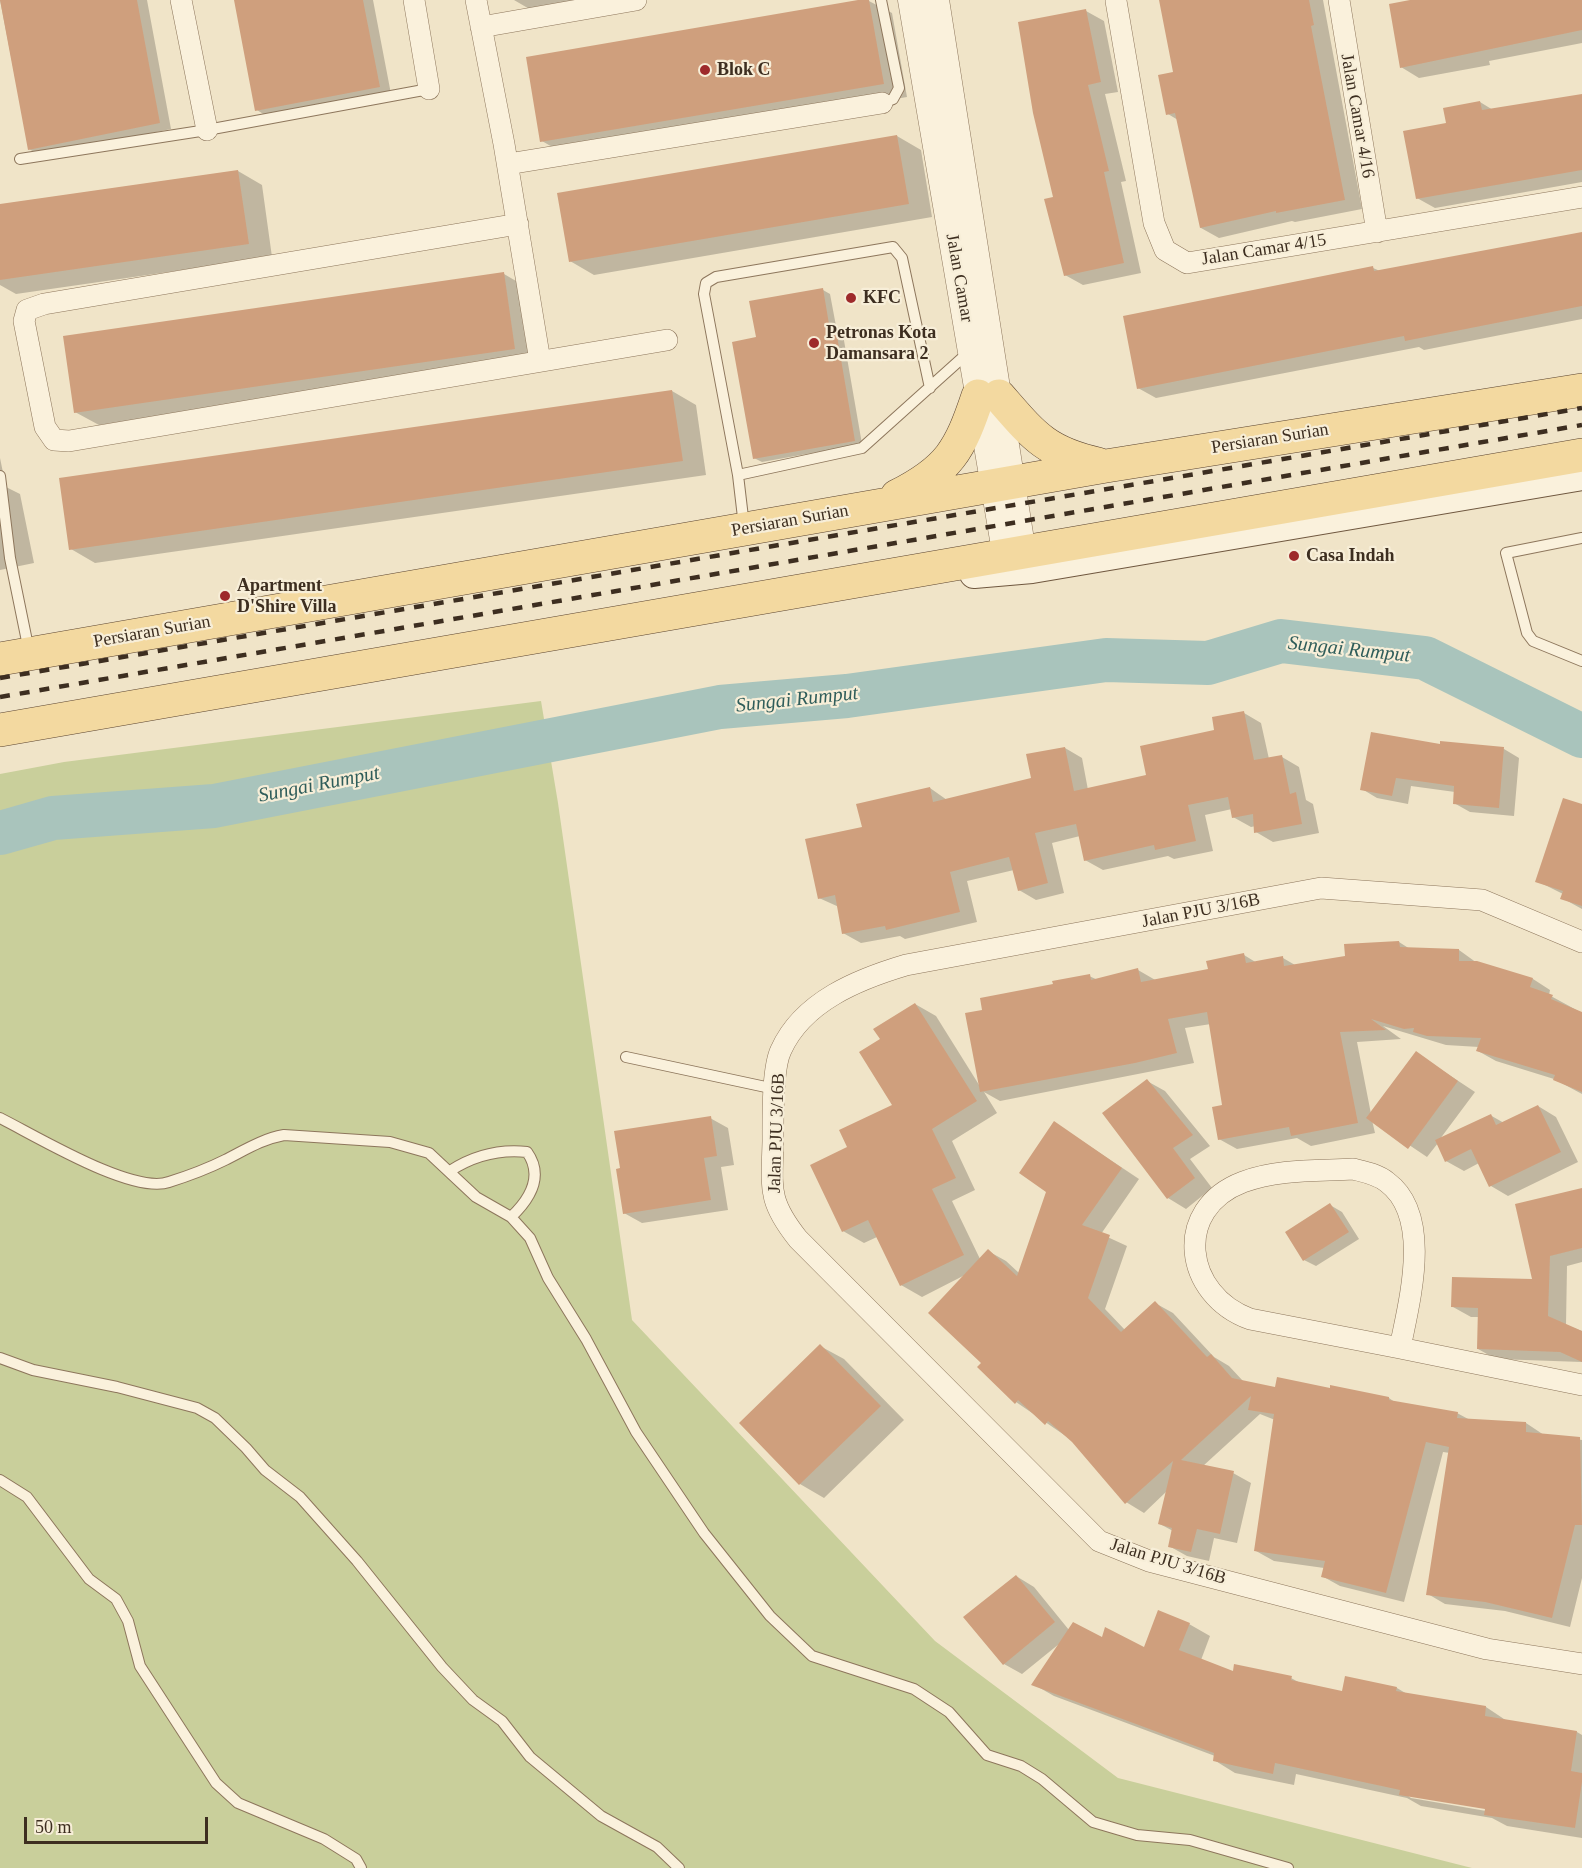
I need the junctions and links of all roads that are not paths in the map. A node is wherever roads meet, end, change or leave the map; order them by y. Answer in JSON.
{"nodes":[{"id":1,"x":181,"y":0,"type":"edge"},
{"id":2,"x":414,"y":0,"type":"edge"},
{"id":3,"x":476,"y":0,"type":"edge"},
{"id":4,"x":636,"y":0,"type":"edge"},
{"id":5,"x":881,"y":0,"type":"edge"},
{"id":6,"x":911,"y":0,"type":"edge"},
{"id":7,"x":936,"y":0,"type":"edge"},
{"id":8,"x":1339,"y":0,"type":"edge"},
{"id":9,"x":1116,"y":1,"type":"edge"},
{"id":10,"x":481,"y":27,"type":"junction"},
{"id":11,"x":429,"y":89,"type":"joint"},
{"id":12,"x":882,"y":103,"type":"joint"},
{"id":13,"x":207,"y":130,"type":"junction"},
{"id":14,"x":20,"y":159,"type":"dead end"},
{"id":15,"x":508,"y":164,"type":"junction"},
{"id":16,"x":1582,"y":197,"type":"edge"},
{"id":17,"x":518,"y":224,"type":"junction"},
{"id":18,"x":1377,"y":232,"type":"junction"},
{"id":19,"x":667,"y":340,"type":"dead end"},
{"id":20,"x":971,"y":350,"type":"junction"},
{"id":21,"x":540,"y":361,"type":"junction"},
{"id":22,"x":930,"y":388,"type":"junction"},
{"id":23,"x":1582,"y":390,"type":"edge"},
{"id":24,"x":988,"y":396,"type":"junction"},
{"id":25,"x":1582,"y":455,"type":"edge"},
{"id":26,"x":1106,"y":466,"type":"junction"},
{"id":27,"x":738,"y":475,"type":"junction"},
{"id":28,"x":0,"y":476,"type":"edge"},
{"id":29,"x":1582,"y":476,"type":"edge"},
{"id":30,"x":1003,"y":483,"type":"junction"},
{"id":31,"x":879,"y":505,"type":"junction"},
{"id":32,"x":745,"y":529,"type":"junction"},
{"id":33,"x":1582,"y":538,"type":"edge"},
{"id":34,"x":1015,"y":555,"type":"junction"},
{"id":35,"x":5,"y":559,"type":"edge"},
{"id":36,"x":830,"y":587,"type":"junction"},
{"id":37,"x":15,"y":657,"type":"edge"},
{"id":38,"x":1582,"y":661,"type":"edge"},
{"id":39,"x":0,"y":730,"type":"edge"},
{"id":40,"x":1582,"y":942,"type":"edge"},
{"id":41,"x":626,"y":1057,"type":"dead end"},
{"id":42,"x":775,"y":1089,"type":"junction"},
{"id":43,"x":0,"y":1118,"type":"edge"},
{"id":44,"x":450,"y":1171,"type":"junction"},
{"id":45,"x":511,"y":1217,"type":"junction"},
{"id":46,"x":1400,"y":1348,"type":"junction"},
{"id":47,"x":0,"y":1358,"type":"edge"},
{"id":48,"x":1582,"y":1385,"type":"edge"},
{"id":49,"x":0,"y":1480,"type":"edge"},
{"id":50,"x":1582,"y":1664,"type":"edge"},
{"id":51,"x":361,"y":1868,"type":"edge"},
{"id":52,"x":679,"y":1868,"type":"edge"},
{"id":53,"x":1288,"y":1868,"type":"edge"}],
"edges":[{"from":1,"to":13,"type":"street"},
{"from":2,"to":11,"type":"street"},
{"from":3,"to":10,"type":"street"},
{"from":4,"to":10,"type":"street"},
{"from":5,"to":12,"type":"lane"},
{"from":6,"to":20,"type":"street","name":"Jalan Camar"},
{"from":7,"to":24,"type":"street","name":"Jalan Camar"},
{"from":8,"to":18,"type":"street","name":"Jalan Camar 4/16"},
{"from":9,"to":18,"type":"street","name":"Jalan Camar 4/15"},
{"from":10,"to":15,"type":"street"},
{"from":11,"to":13,"type":"lane"},
{"from":12,"to":15,"type":"street"},
{"from":13,"to":14,"type":"lane"},
{"from":15,"to":17,"type":"street"},
{"from":16,"to":18,"type":"street","name":"Jalan Camar 4/15"},
{"from":17,"to":21,"type":"street"},
{"from":17,"to":21,"type":"street"},
{"from":19,"to":21,"type":"street"},
{"from":20,"to":22,"type":"lane"},
{"from":20,"to":24,"type":"street","name":"Jalan Camar"},
{"from":22,"to":27,"type":"lane"},
{"from":22,"to":27,"type":"lane"},
{"from":23,"to":26,"type":"main road","name":"Persiaran Surian"},
{"from":24,"to":26,"type":"main road"},
{"from":24,"to":30,"type":"street","name":"Jalan Camar"},
{"from":24,"to":31,"type":"main road"},
{"from":25,"to":34,"type":"main road"},
{"from":26,"to":30,"type":"main road","name":"Persiaran Surian"},
{"from":27,"to":32,"type":"lane"},
{"from":28,"to":35,"type":"lane"},
{"from":29,"to":36,"type":"main road"},
{"from":30,"to":31,"type":"main road","name":"Persiaran Surian"},
{"from":30,"to":34,"type":"street","name":"Jalan Camar"},
{"from":31,"to":32,"type":"main road","name":"Persiaran Surian"},
{"from":32,"to":37,"type":"main road","name":"Persiaran Surian"},
{"from":33,"to":38,"type":"lane"},
{"from":34,"to":36,"type":"main road"},
{"from":35,"to":37,"type":"lane"},
{"from":36,"to":39,"type":"main road"},
{"from":40,"to":42,"type":"street","name":"Jalan PJU 3/16B"},
{"from":41,"to":42,"type":"lane"},
{"from":42,"to":50,"type":"street","name":"Jalan PJU 3/16B"},
{"from":43,"to":44,"type":"lane"},
{"from":44,"to":45,"type":"lane"},
{"from":44,"to":45,"type":"lane"},
{"from":45,"to":53,"type":"lane"},
{"from":46,"to":46,"type":"street"},
{"from":46,"to":48,"type":"street"},
{"from":47,"to":52,"type":"lane"},
{"from":49,"to":51,"type":"lane"}]}
